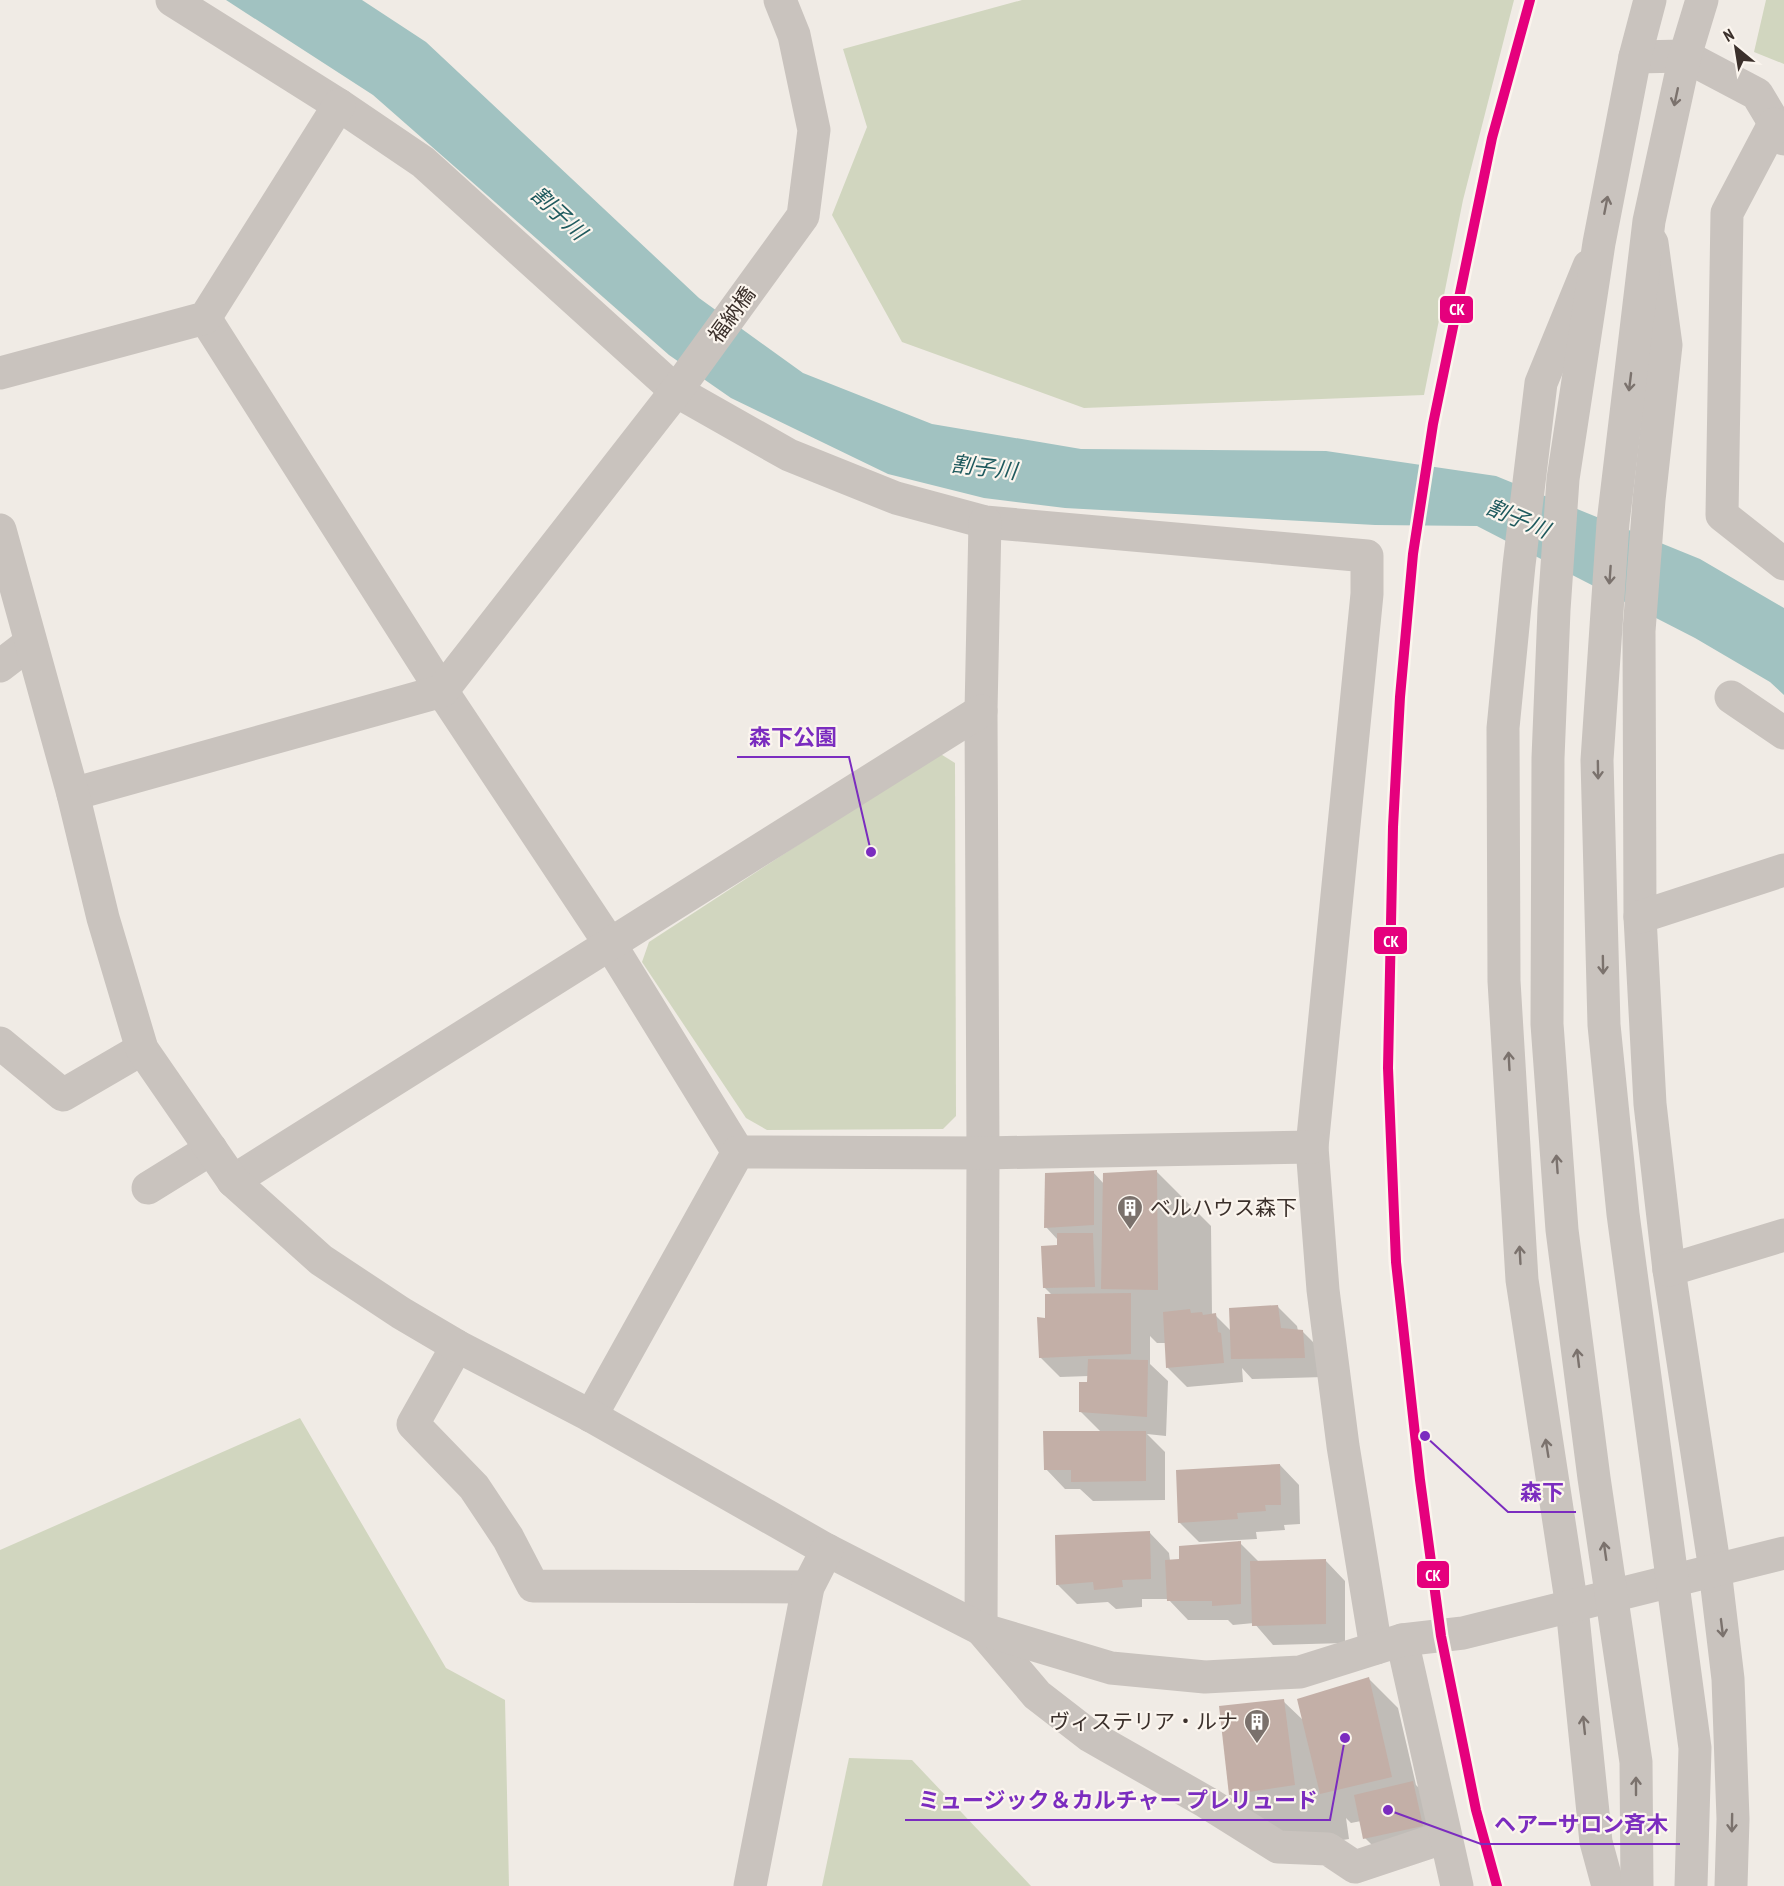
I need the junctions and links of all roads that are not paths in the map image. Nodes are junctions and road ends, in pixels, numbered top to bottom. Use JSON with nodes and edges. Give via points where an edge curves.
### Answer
{"nodes":[{"id":1,"x":172,"y":0,"type":"edge"},
{"id":2,"x":780,"y":0,"type":"edge"},
{"id":3,"x":1650,"y":0,"type":"edge"},
{"id":4,"x":1702,"y":0,"type":"edge"},
{"id":5,"x":1685,"y":56,"type":"junction"},
{"id":6,"x":1635,"y":57,"type":"junction"},
{"id":7,"x":339,"y":105,"type":"junction"},
{"id":8,"x":1779,"y":132,"type":"edge"},
{"id":9,"x":1649,"y":221,"type":"junction"},
{"id":10,"x":1599,"y":243,"type":"junction"},
{"id":11,"x":205,"y":318,"type":"junction"},
{"id":12,"x":0,"y":373,"type":"edge"},
{"id":13,"x":676,"y":391,"type":"junction"},
{"id":14,"x":985,"y":522,"type":"junction"},
{"id":15,"x":0,"y":530,"type":"edge"},
{"id":16,"x":1784,"y":564,"type":"edge"},
{"id":17,"x":30,"y":643,"type":"junction"},
{"id":18,"x":0,"y":666,"type":"edge"},
{"id":19,"x":442,"y":691,"type":"junction"},
{"id":20,"x":1731,"y":697,"type":"dead end"},
{"id":21,"x":981,"y":711,"type":"junction"},
{"id":22,"x":1784,"y":733,"type":"edge"},
{"id":23,"x":73,"y":794,"type":"junction"},
{"id":24,"x":1784,"y":870,"type":"edge"},
{"id":25,"x":1640,"y":917,"type":"junction"},
{"id":26,"x":610,"y":944,"type":"junction"},
{"id":27,"x":0,"y":1043,"type":"edge"},
{"id":28,"x":142,"y":1049,"type":"junction"},
{"id":29,"x":1312,"y":1147,"type":"junction"},
{"id":30,"x":211,"y":1149,"type":"junction"},
{"id":31,"x":738,"y":1152,"type":"junction"},
{"id":32,"x":983,"y":1153,"type":"junction"},
{"id":33,"x":233,"y":1181,"type":"junction"},
{"id":34,"x":148,"y":1188,"type":"dead end"},
{"id":35,"x":1784,"y":1235,"type":"edge"},
{"id":36,"x":1669,"y":1270,"type":"junction"},
{"id":37,"x":457,"y":1346,"type":"junction"},
{"id":38,"x":591,"y":1416,"type":"junction"},
{"id":39,"x":827,"y":1550,"type":"junction"},
{"id":40,"x":1784,"y":1553,"type":"edge"},
{"id":41,"x":1715,"y":1570,"type":"junction"},
{"id":42,"x":808,"y":1587,"type":"junction"},
{"id":43,"x":1572,"y":1607,"type":"junction"},
{"id":44,"x":981,"y":1629,"type":"junction"},
{"id":45,"x":1389,"y":1644,"type":"junction"},
{"id":46,"x":1445,"y":1837,"type":"junction"},
{"id":47,"x":750,"y":1886,"type":"edge"},
{"id":48,"x":1458,"y":1886,"type":"edge"},
{"id":49,"x":1608,"y":1886,"type":"edge"},
{"id":50,"x":1637,"y":1886,"type":"edge"},
{"id":51,"x":1691,"y":1886,"type":"edge"},
{"id":52,"x":1731,"y":1886,"type":"edge"}],
"edges":[{"from":1,"to":7,"type":"street"},
{"from":2,"to":13,"type":"street","name":"福納橋","via":[[794,35],[814,130],[803,216]]},
{"from":3,"to":6,"type":"street"},
{"from":4,"to":5,"type":"street"},
{"from":5,"to":6,"type":"street"},
{"from":5,"to":8,"type":"street","via":[[1756,94]]},
{"from":5,"to":9,"type":"street","one_way":true},
{"from":10,"to":6,"type":"street","one_way":true},
{"from":7,"to":11,"type":"street"},
{"from":7,"to":13,"type":"street","via":[[423,162]]},
{"from":8,"to":16,"type":"street","via":[[1727,213],[1722,515]]},
{"from":9,"to":25,"type":"street","via":[[1666,345],[1640,631]]},
{"from":9,"to":51,"type":"street","one_way":true,"via":[[1613,523],[1597,760],[1604,1025],[1623,1214],[1695,1748]]},
{"from":43,"to":10,"type":"street","one_way":true,"via":[[1522,1280],[1505,993],[1503,728],[1541,383]]},
{"from":50,"to":10,"type":"street","one_way":true,"via":[[1636,1762],[1562,1230],[1547,1024],[1548,758],[1554,610],[1563,479]]},
{"from":11,"to":12,"type":"street"},
{"from":11,"to":19,"type":"street"},
{"from":13,"to":14,"type":"street","via":[[789,455],[896,498]]},
{"from":13,"to":19,"type":"street","name":"福納橋"},
{"from":14,"to":21,"type":"street"},
{"from":14,"to":29,"type":"street","via":[[1367,556],[1367,594]]},
{"from":15,"to":17,"type":"street"},
{"from":17,"to":18,"type":"street"},
{"from":17,"to":23,"type":"street"},
{"from":19,"to":23,"type":"street"},
{"from":19,"to":26,"type":"street"},
{"from":20,"to":22,"type":"street"},
{"from":21,"to":26,"type":"street"},
{"from":21,"to":32,"type":"street"},
{"from":23,"to":28,"type":"street","via":[[103,918]]},
{"from":24,"to":25,"type":"street"},
{"from":25,"to":36,"type":"street","via":[[1650,1104]]},
{"from":26,"to":31,"type":"street"},
{"from":26,"to":33,"type":"street"},
{"from":27,"to":28,"type":"street","via":[[63,1095]]},
{"from":28,"to":30,"type":"street"},
{"from":29,"to":32,"type":"street"},
{"from":29,"to":45,"type":"street","via":[[1323,1290],[1343,1446]]},
{"from":30,"to":33,"type":"street"},
{"from":30,"to":34,"type":"street"},
{"from":31,"to":32,"type":"street"},
{"from":31,"to":38,"type":"street"},
{"from":32,"to":44,"type":"street"},
{"from":33,"to":37,"type":"street","via":[[321,1260]]},
{"from":35,"to":36,"type":"street"},
{"from":36,"to":41,"type":"street"},
{"from":37,"to":38,"type":"street"},
{"from":37,"to":42,"type":"street","via":[[413,1424],[474,1487],[508,1538],[533,1586]]},
{"from":38,"to":39,"type":"street"},
{"from":39,"to":42,"type":"street"},
{"from":39,"to":44,"type":"street"},
{"from":40,"to":41,"type":"street"},
{"from":41,"to":43,"type":"street"},
{"from":41,"to":52,"type":"street","one_way":true,"via":[[1728,1679]]},
{"from":42,"to":47,"type":"street"},
{"from":43,"to":45,"type":"street","via":[[1463,1633]]},
{"from":49,"to":43,"type":"street","one_way":true,"via":[[1596,1842]]},
{"from":44,"to":45,"type":"street","via":[[1112,1668],[1205,1677],[1300,1672]]},
{"from":44,"to":46,"type":"street","via":[[1037,1695],[1090,1736],[1278,1846],[1328,1848],[1355,1867]]},
{"from":45,"to":46,"type":"street"},
{"from":46,"to":48,"type":"street"}]}
